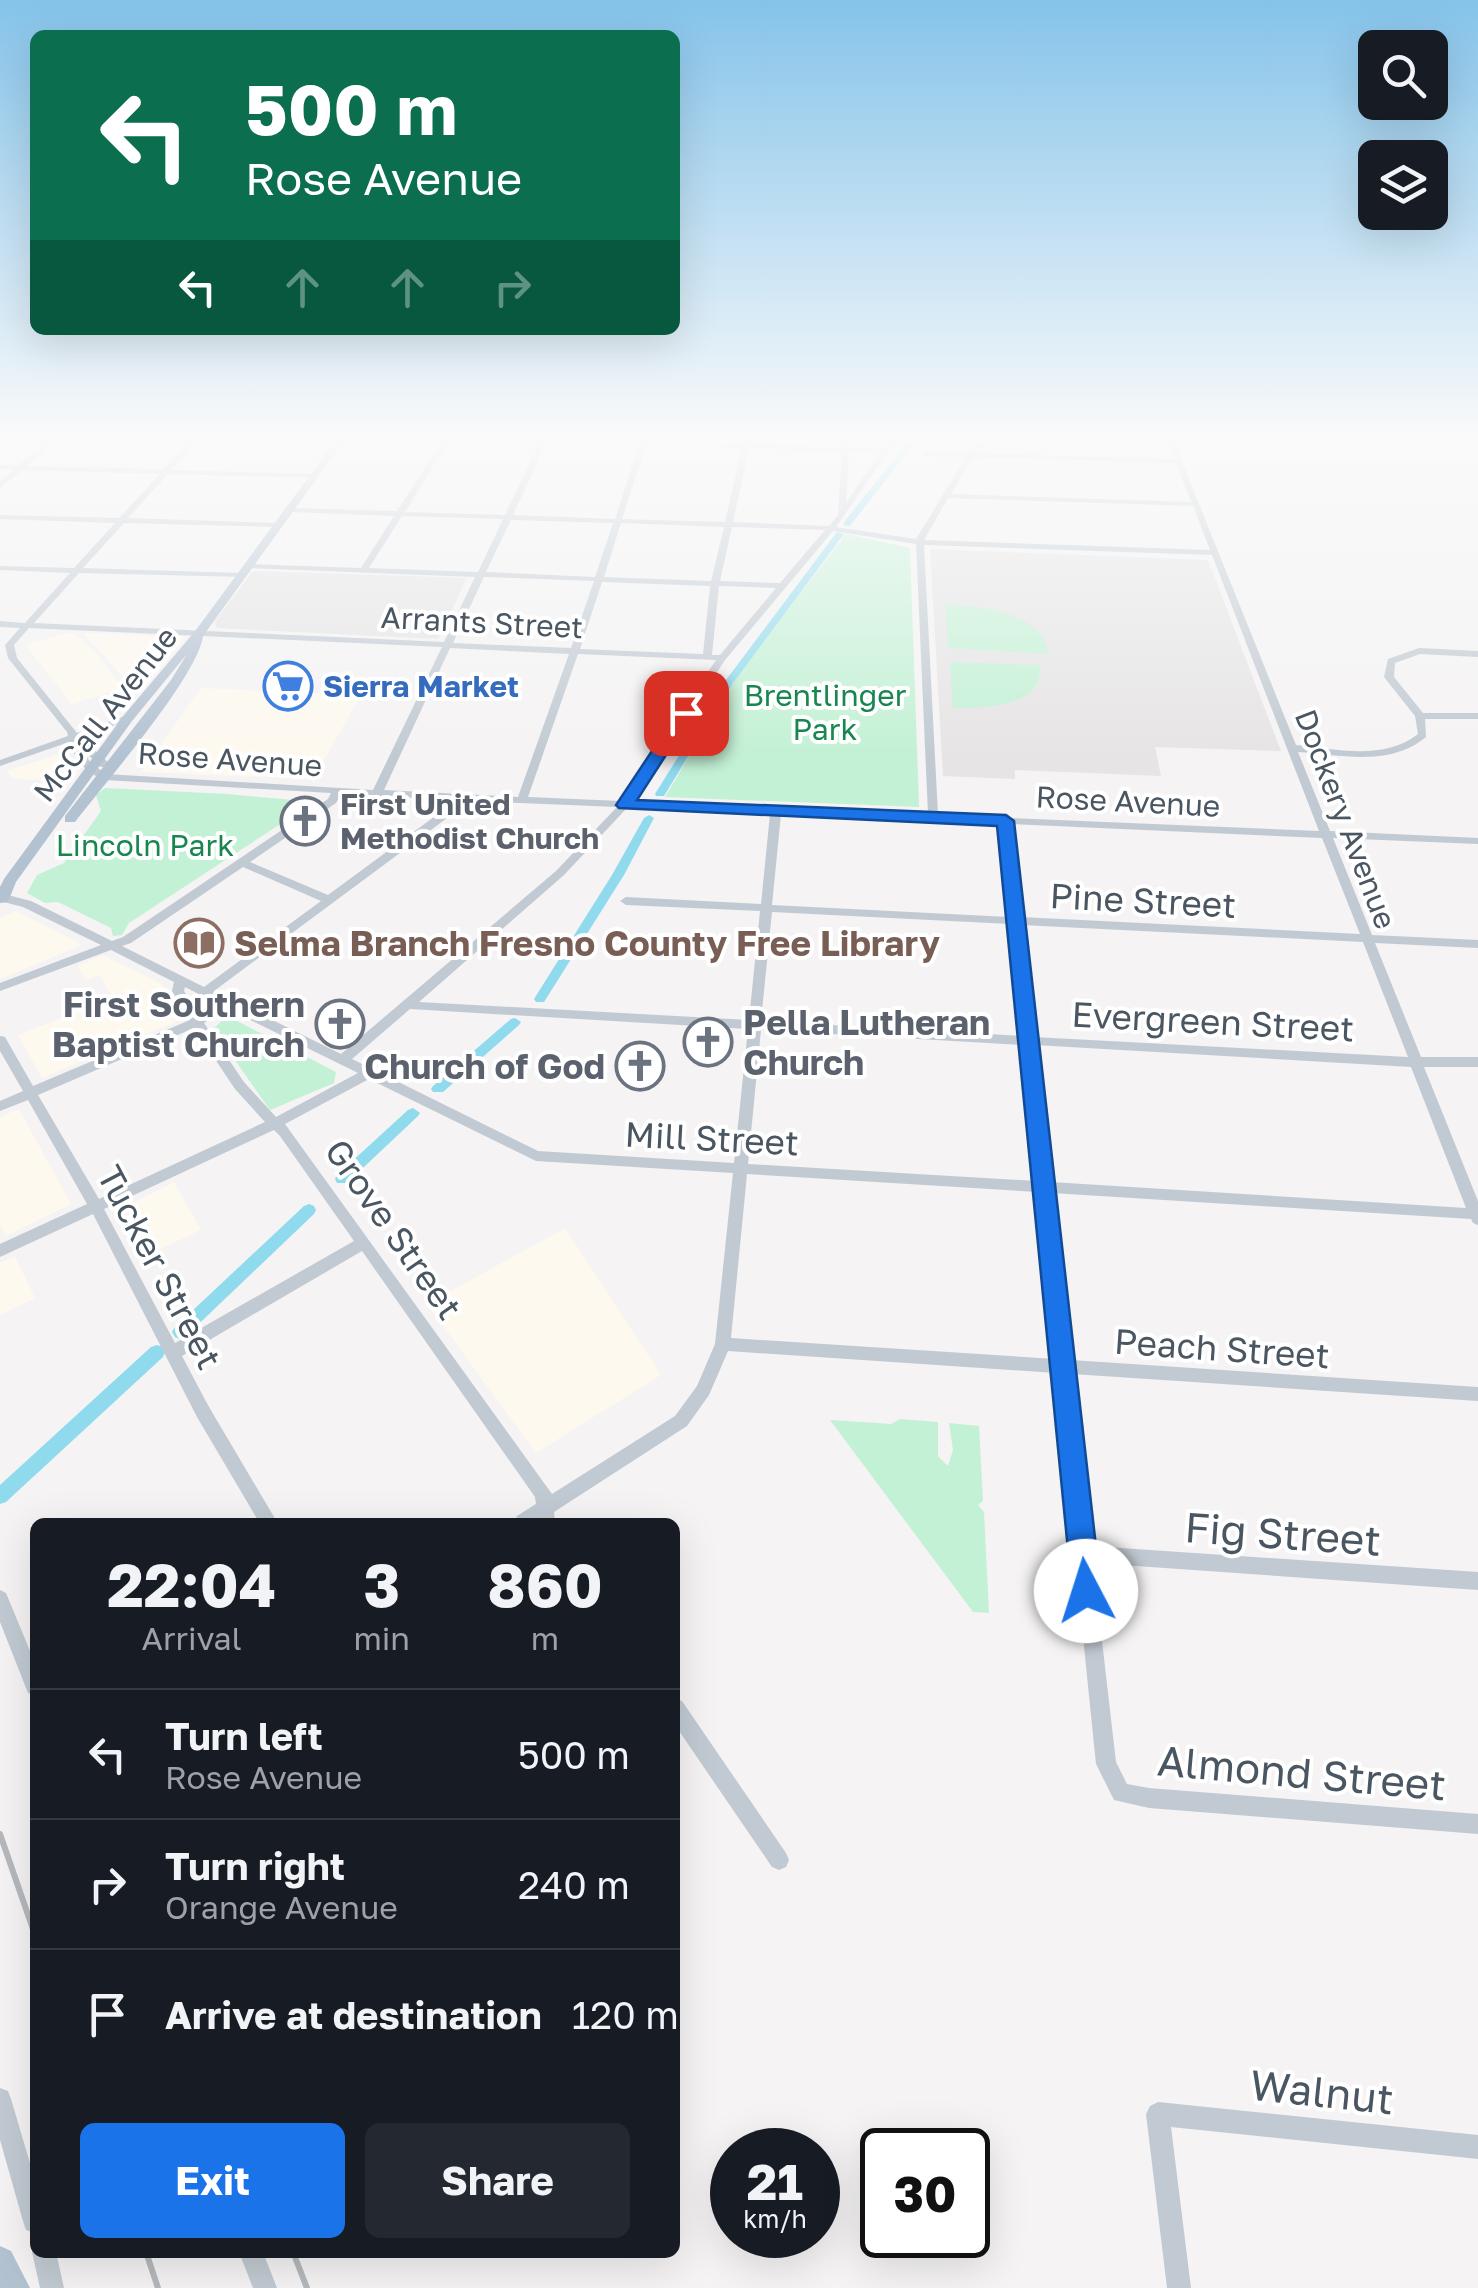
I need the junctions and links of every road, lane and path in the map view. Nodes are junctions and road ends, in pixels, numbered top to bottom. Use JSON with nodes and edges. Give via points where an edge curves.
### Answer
{"nodes":[{"id":1,"x":97,"y":544,"type":"edge"},
{"id":2,"x":264,"y":544,"type":"edge"},
{"id":3,"x":380,"y":544,"type":"edge"},
{"id":4,"x":495,"y":544,"type":"edge"},
{"id":5,"x":609,"y":544,"type":"edge"},
{"id":6,"x":722,"y":544,"type":"edge"},
{"id":7,"x":815,"y":544,"type":"edge"},
{"id":8,"x":920,"y":544,"type":"edge"},
{"id":9,"x":967,"y":544,"type":"edge"},
{"id":10,"x":1210,"y":544,"type":"edge"},
{"id":11,"x":1214,"y":553,"type":"junction"},
{"id":12,"x":0,"y":568,"type":"edge"},
{"id":13,"x":74,"y":570,"type":"junction"},
{"id":14,"x":244,"y":570,"type":"junction"},
{"id":15,"x":364,"y":570,"type":"junction"},
{"id":16,"x":480,"y":575,"type":"junction"},
{"id":17,"x":597,"y":580,"type":"junction"},
{"id":18,"x":715,"y":583,"type":"junction"},
{"id":19,"x":782,"y":586,"type":"junction"},
{"id":20,"x":0,"y":624,"type":"edge"},
{"id":21,"x":23,"y":625,"type":"junction"},
{"id":22,"x":200,"y":632,"type":"junction"},
{"id":23,"x":447,"y":645,"type":"junction"},
{"id":24,"x":4,"y":646,"type":"edge"},
{"id":25,"x":578,"y":652,"type":"junction"},
{"id":26,"x":1478,"y":654,"type":"edge"},
{"id":27,"x":707,"y":657,"type":"junction"},
{"id":28,"x":722,"y":658,"type":"junction"},
{"id":29,"x":1420,"y":716,"type":"junction"},
{"id":30,"x":1478,"y":716,"type":"edge"},
{"id":31,"x":128,"y":718,"type":"junction"},
{"id":32,"x":72,"y":736,"type":"junction"},
{"id":33,"x":1291,"y":748,"type":"junction"},
{"id":34,"x":0,"y":763,"type":"edge"},
{"id":35,"x":105,"y":771,"type":"junction"},
{"id":36,"x":338,"y":792,"type":"junction"},
{"id":37,"x":377,"y":794,"type":"junction"},
{"id":38,"x":467,"y":798,"type":"junction"},
{"id":39,"x":522,"y":800,"type":"junction"},
{"id":40,"x":625,"y":805,"type":"junction"},
{"id":41,"x":776,"y":810,"type":"junction"},
{"id":42,"x":934,"y":817,"type":"junction"},
{"id":43,"x":1006,"y":821,"type":"junction"},
{"id":44,"x":1325,"y":835,"type":"junction"},
{"id":45,"x":1478,"y":841,"type":"edge"},
{"id":46,"x":241,"y":862,"type":"junction"},
{"id":47,"x":1,"y":899,"type":"edge"},
{"id":48,"x":330,"y":900,"type":"junction"},
{"id":49,"x":626,"y":901,"type":"dead end"},
{"id":50,"x":767,"y":908,"type":"junction"},
{"id":51,"x":1017,"y":921,"type":"junction"},
{"id":52,"x":1366,"y":939,"type":"junction"},
{"id":53,"x":1478,"y":944,"type":"edge"},
{"id":54,"x":112,"y":945,"type":"junction"},
{"id":55,"x":182,"y":980,"type":"junction"},
{"id":56,"x":0,"y":987,"type":"edge"},
{"id":57,"x":205,"y":992,"type":"junction"},
{"id":58,"x":225,"y":1002,"type":"junction"},
{"id":59,"x":405,"y":1005,"type":"junction"},
{"id":60,"x":197,"y":1022,"type":"junction"},
{"id":61,"x":755,"y":1026,"type":"junction"},
{"id":62,"x":0,"y":1040,"type":"edge"},
{"id":63,"x":1030,"y":1041,"type":"junction"},
{"id":64,"x":343,"y":1060,"type":"junction"},
{"id":65,"x":1415,"y":1061,"type":"junction"},
{"id":66,"x":1478,"y":1062,"type":"edge"},
{"id":67,"x":368,"y":1073,"type":"junction"},
{"id":68,"x":30,"y":1094,"type":"junction"},
{"id":69,"x":0,"y":1106,"type":"edge"},
{"id":70,"x":274,"y":1124,"type":"junction"},
{"id":71,"x":741,"y":1170,"type":"junction"},
{"id":72,"x":1045,"y":1188,"type":"junction"},
{"id":73,"x":96,"y":1207,"type":"junction"},
{"id":74,"x":1477,"y":1217,"type":"edge"},
{"id":75,"x":363,"y":1243,"type":"junction"},
{"id":76,"x":0,"y":1251,"type":"edge"},
{"id":77,"x":724,"y":1344,"type":"junction"},
{"id":78,"x":174,"y":1352,"type":"junction"},
{"id":79,"x":1064,"y":1368,"type":"junction"},
{"id":80,"x":1478,"y":1394,"type":"edge"},
{"id":81,"x":546,"y":1515,"type":"edge"},
{"id":82,"x":266,"y":1518,"type":"edge"},
{"id":83,"x":1083,"y":1554,"type":"junction"},
{"id":84,"x":1478,"y":1582,"type":"edge"},
{"id":85,"x":0,"y":1598,"type":"edge"},
{"id":86,"x":30,"y":1673,"type":"edge"},
{"id":87,"x":680,"y":1715,"type":"edge"},
{"id":88,"x":1478,"y":1824,"type":"edge"},
{"id":89,"x":780,"y":1860,"type":"dead end"},
{"id":90,"x":0,"y":2099,"type":"edge"},
{"id":91,"x":1158,"y":2114,"type":"joint"},
{"id":92,"x":1478,"y":2147,"type":"edge"},
{"id":93,"x":30,"y":2204,"type":"edge"},
{"id":94,"x":45,"y":2258,"type":"edge"},
{"id":95,"x":254,"y":2258,"type":"edge"},
{"id":96,"x":0,"y":2262,"type":"edge"},
{"id":97,"x":14,"y":2288,"type":"edge"},
{"id":98,"x":52,"y":2288,"type":"edge"},
{"id":99,"x":265,"y":2288,"type":"edge"},
{"id":100,"x":1179,"y":2288,"type":"edge"}],
"edges":[{"from":1,"to":13,"type":"street"},
{"from":2,"to":14,"type":"main road","name":"McCall Avenue"},
{"from":3,"to":15,"type":"street"},
{"from":4,"to":16,"type":"street"},
{"from":5,"to":17,"type":"street"},
{"from":6,"to":18,"type":"street"},
{"from":7,"to":19,"type":"street"},
{"from":8,"to":42,"type":"street"},
{"from":9,"to":11,"type":"street"},
{"from":10,"to":11,"type":"street","name":"Dockery Avenue"},
{"from":11,"to":33,"type":"street","name":"Dockery Avenue"},
{"from":12,"to":13,"type":"street"},
{"from":13,"to":14,"type":"street"},
{"from":13,"to":21,"type":"street"},
{"from":14,"to":15,"type":"street"},
{"from":14,"to":22,"type":"main road","name":"McCall Avenue"},
{"from":15,"to":16,"type":"street"},
{"from":16,"to":17,"type":"street"},
{"from":16,"to":23,"type":"street"},
{"from":17,"to":18,"type":"street"},
{"from":17,"to":25,"type":"street"},
{"from":18,"to":19,"type":"street"},
{"from":18,"to":27,"type":"street"},
{"from":19,"to":28,"type":"street"},
{"from":20,"to":21,"type":"street","name":"Arrants Street"},
{"from":21,"to":22,"type":"street","name":"Arrants Street"},
{"from":21,"to":24,"type":"street"},
{"from":22,"to":23,"type":"street","name":"Arrants Street"},
{"from":22,"to":31,"type":"main road","name":"McCall Avenue"},
{"from":22,"to":35,"type":"main road","name":"McCall Avenue","via":[[185,669]]},
{"from":23,"to":25,"type":"street","name":"Arrants Street"},
{"from":23,"to":37,"type":"street"},
{"from":24,"to":32,"type":"street"},
{"from":25,"to":27,"type":"street","name":"Arrants Street"},
{"from":25,"to":39,"type":"street"},
{"from":26,"to":29,"type":"street","via":[[1419,652],[1392,661],[1389,677]]},
{"from":27,"to":28,"type":"street","name":"Arrants Street"},
{"from":28,"to":40,"type":"street"},
{"from":29,"to":30,"type":"street"},
{"from":29,"to":33,"type":"street","via":[[1423,735],[1404,748]]},
{"from":31,"to":32,"type":"street"},
{"from":31,"to":35,"type":"main road","name":"McCall Avenue"},
{"from":32,"to":34,"type":"street"},
{"from":32,"to":35,"type":"street","via":[[72,746]]},
{"from":33,"to":44,"type":"street","name":"Dockery Avenue"},
{"from":35,"to":36,"type":"street","name":"Rose Avenue"},
{"from":35,"to":47,"type":"main road","name":"McCall Avenue","via":[[22,883]]},
{"from":36,"to":37,"type":"street","name":"Rose Avenue"},
{"from":36,"to":46,"type":"street"},
{"from":37,"to":38,"type":"street","name":"Rose Avenue"},
{"from":38,"to":39,"type":"street","name":"Rose Avenue"},
{"from":38,"to":48,"type":"street"},
{"from":39,"to":40,"type":"street","name":"Rose Avenue"},
{"from":40,"to":41,"type":"street","name":"Rose Avenue"},
{"from":40,"to":59,"type":"street","via":[[574,860]]},
{"from":41,"to":42,"type":"street","name":"Rose Avenue"},
{"from":41,"to":50,"type":"street"},
{"from":42,"to":43,"type":"street","name":"Rose Avenue"},
{"from":43,"to":44,"type":"street","name":"Rose Avenue"},
{"from":43,"to":51,"type":"street"},
{"from":44,"to":45,"type":"street","name":"Rose Avenue"},
{"from":44,"to":52,"type":"street","name":"Dockery Avenue"},
{"from":46,"to":48,"type":"street"},
{"from":46,"to":54,"type":"street"},
{"from":47,"to":54,"type":"street","name":"Mill Street","via":[[27,904]]},
{"from":48,"to":57,"type":"street"},
{"from":49,"to":50,"type":"street","name":"Pine Street"},
{"from":50,"to":51,"type":"street","name":"Pine Street"},
{"from":50,"to":61,"type":"street"},
{"from":51,"to":52,"type":"street","name":"Pine Street"},
{"from":51,"to":63,"type":"street"},
{"from":52,"to":53,"type":"street","name":"Pine Street"},
{"from":52,"to":65,"type":"street","name":"Dockery Avenue"},
{"from":54,"to":55,"type":"street","name":"Mill Street"},
{"from":54,"to":56,"type":"street"},
{"from":55,"to":57,"type":"street","name":"Mill Street"},
{"from":55,"to":60,"type":"street","name":"Grove Street","via":[[178,991]]},
{"from":57,"to":58,"type":"street","name":"Mill Street"},
{"from":58,"to":60,"type":"street"},
{"from":58,"to":64,"type":"street","name":"Mill Street"},
{"from":59,"to":61,"type":"street","name":"Evergreen Street"},
{"from":59,"to":64,"type":"street"},
{"from":60,"to":68,"type":"street"},
{"from":60,"to":70,"type":"street","name":"Grove Street"},
{"from":61,"to":63,"type":"street","name":"Evergreen Street"},
{"from":61,"to":71,"type":"street"},
{"from":62,"to":68,"type":"street","name":"Tucker Street"},
{"from":63,"to":65,"type":"street","name":"Evergreen Street"},
{"from":63,"to":72,"type":"street"},
{"from":64,"to":67,"type":"street","name":"Mill Street"},
{"from":65,"to":66,"type":"street","name":"Evergreen Street"},
{"from":65,"to":74,"type":"street","name":"Dockery Avenue"},
{"from":67,"to":70,"type":"street"},
{"from":67,"to":71,"type":"street","name":"Mill Street","via":[[536,1156]]},
{"from":68,"to":69,"type":"street"},
{"from":68,"to":73,"type":"street","name":"Tucker Street"},
{"from":70,"to":73,"type":"street"},
{"from":70,"to":75,"type":"street","name":"Grove Street"},
{"from":71,"to":72,"type":"street","name":"Mill Street"},
{"from":71,"to":77,"type":"street"},
{"from":72,"to":74,"type":"street","name":"Mill Street"},
{"from":72,"to":79,"type":"street"},
{"from":73,"to":76,"type":"street"},
{"from":73,"to":78,"type":"street","name":"Tucker Street"},
{"from":75,"to":78,"type":"street"},
{"from":75,"to":81,"type":"street","name":"Grove Street","via":[[543,1494]]},
{"from":77,"to":79,"type":"street","name":"Peach Street"},
{"from":77,"to":81,"type":"street","via":[[680,1421]]},
{"from":78,"to":82,"type":"street","name":"Tucker Street"},
{"from":79,"to":80,"type":"street","name":"Peach Street"},
{"from":79,"to":83,"type":"street"},
{"from":83,"to":84,"type":"street","name":"Fig Street"},
{"from":83,"to":88,"type":"street","name":"Almond Street","via":[[1106,1764],[1121,1792]]},
{"from":85,"to":86,"type":"street"},
{"from":87,"to":89,"type":"street"},
{"from":90,"to":93,"type":"street"},
{"from":91,"to":92,"type":"street","name":"Walnut"},
{"from":91,"to":100,"type":"street"},
{"from":94,"to":98,"type":"street"},
{"from":95,"to":99,"type":"street"},
{"from":96,"to":97,"type":"main road"}]}
